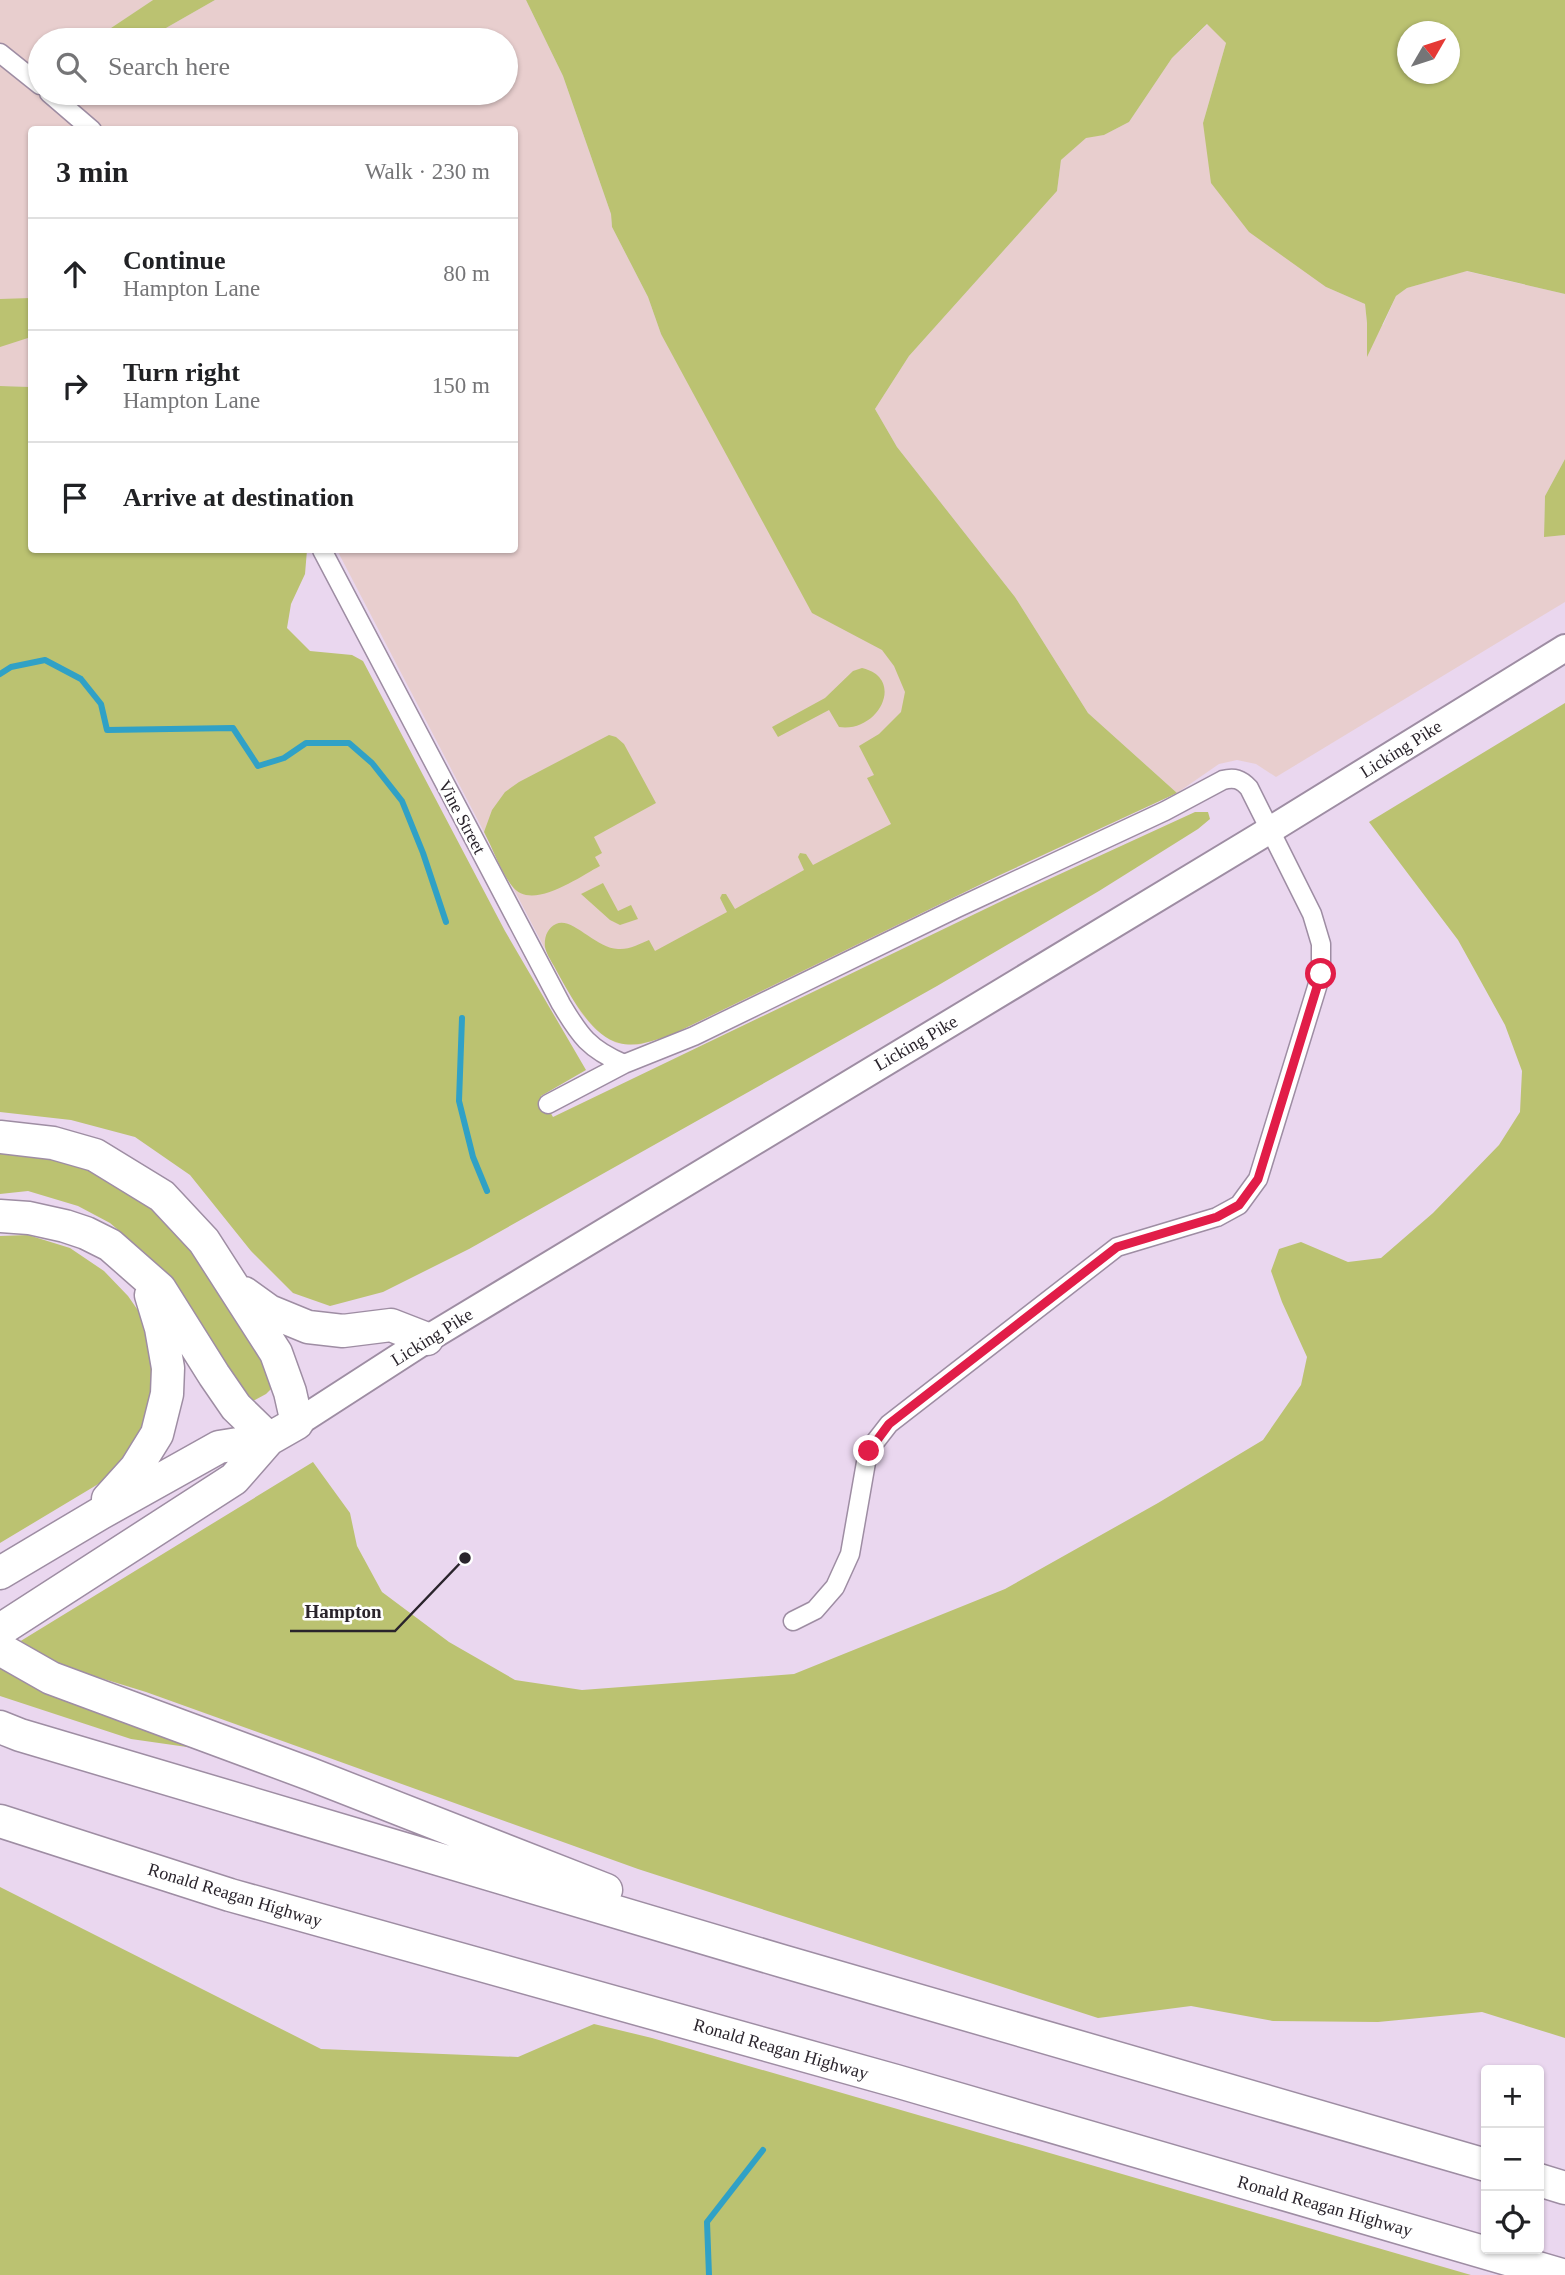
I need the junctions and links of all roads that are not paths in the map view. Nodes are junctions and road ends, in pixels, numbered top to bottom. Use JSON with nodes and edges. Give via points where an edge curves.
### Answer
{"nodes":[{"id":1,"x":0,"y":53,"type":"edge"},
{"id":2,"x":28,"y":75,"type":"edge"},
{"id":3,"x":63,"y":105,"type":"edge"},
{"id":4,"x":87,"y":126,"type":"edge"},
{"id":5,"x":324,"y":553,"type":"edge"},
{"id":6,"x":1565,"y":648,"type":"edge"},
{"id":7,"x":1270,"y":830,"type":"junction"},
{"id":8,"x":624,"y":1065,"type":"junction"},
{"id":9,"x":548,"y":1104,"type":"dead end"},
{"id":10,"x":0,"y":1138,"type":"edge"},
{"id":11,"x":0,"y":1216,"type":"edge"},
{"id":12,"x":149,"y":1280,"type":"junction"},
{"id":13,"x":231,"y":1282,"type":"junction"},
{"id":14,"x":427,"y":1339,"type":"junction"},
{"id":15,"x":297,"y":1423,"type":"junction"},
{"id":16,"x":269,"y":1439,"type":"junction"},
{"id":17,"x":101,"y":1513,"type":"junction"},
{"id":18,"x":0,"y":1573,"type":"edge"},
{"id":19,"x":793,"y":1621,"type":"dead end"},
{"id":20,"x":0,"y":1630,"type":"edge"},
{"id":21,"x":0,"y":1648,"type":"edge"},
{"id":22,"x":10,"y":1731,"type":"edge"},
{"id":23,"x":0,"y":1821,"type":"edge"},
{"id":24,"x":782,"y":1961,"type":"junction"},
{"id":25,"x":1481,"y":2164,"type":"edge"},
{"id":26,"x":1544,"y":2182,"type":"edge"},
{"id":27,"x":1565,"y":2188,"type":"edge"},
{"id":28,"x":1562,"y":2275,"type":"edge"}],
"edges":[{"from":1,"to":2,"type":"street"},
{"from":3,"to":4,"type":"street"},
{"from":5,"to":8,"type":"street","name":"Vine Street","via":[[568,1015],[588,1044]]},
{"from":6,"to":7,"type":"main road","name":"Licking Pike"},
{"from":7,"to":8,"type":"street","via":[[1244,782],[1233,777],[1223,780],[694,1036]]},
{"from":7,"to":14,"type":"main road","name":"Licking Pike"},
{"from":7,"to":19,"type":"street","via":[[1312,914],[1321,944],[1321,974],[1258,1179],[1239,1205],[1217,1217],[1117,1247],[889,1424],[869,1451],[850,1553],[835,1587],[815,1610]]},
{"from":8,"to":9,"type":"street"},
{"from":10,"to":13,"type":"highway","via":[[53,1143],[95,1154],[136,1179],[187,1221]]},
{"from":11,"to":12,"type":"highway","via":[[29,1218],[86,1233],[110,1245]]},
{"from":12,"to":16,"type":"highway","via":[[160,1289],[236,1407]]},
{"from":12,"to":17,"type":"highway","via":[[168,1368],[167,1394],[157,1434]]},
{"from":13,"to":14,"type":"highway","via":[[269,1311],[309,1327],[343,1331],[391,1325]]},
{"from":13,"to":15,"type":"highway","via":[[276,1353]]},
{"from":14,"to":15,"type":"main road","name":"Licking Pike"},
{"from":15,"to":16,"type":"highway","name":"Licking Pike"},
{"from":16,"to":17,"type":"highway","name":"Licking Pike","via":[[219,1447]]},
{"from":16,"to":20,"type":"highway","name":"Licking Pike","via":[[234,1479]]},
{"from":17,"to":18,"type":"highway","name":"Licking Pike"},
{"from":21,"to":24,"type":"highway","via":[[51,1678],[310,1774]]},
{"from":22,"to":24,"type":"highway"},
{"from":23,"to":28,"type":"highway","name":"Ronald Reagan Highway","via":[[230,1895],[882,2077]]},
{"from":24,"to":25,"type":"highway"},
{"from":26,"to":27,"type":"highway"}]}
